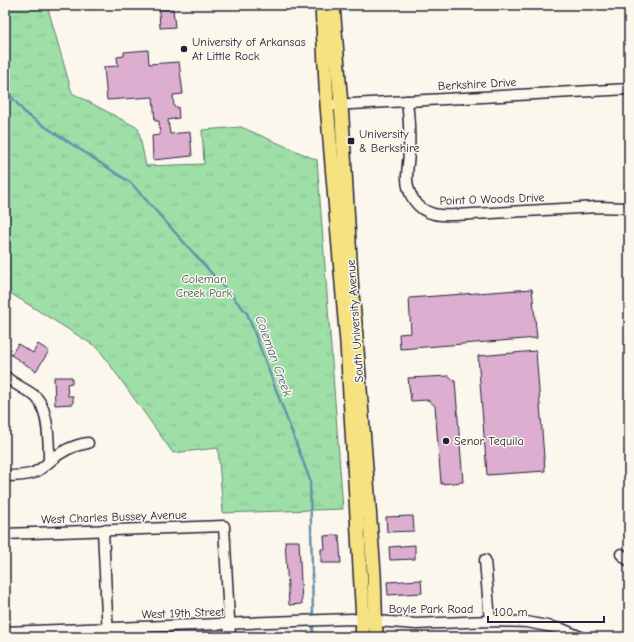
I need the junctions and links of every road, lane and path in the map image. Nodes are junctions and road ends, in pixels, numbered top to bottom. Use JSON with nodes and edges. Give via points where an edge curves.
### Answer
{"nodes":[{"id":1,"x":322,"y":5,"type":"edge"},
{"id":2,"x":333,"y":5,"type":"edge"},
{"id":3,"x":629,"y":89,"type":"edge"},
{"id":4,"x":407,"y":101,"type":"junction"},
{"id":5,"x":334,"y":105,"type":"junction"},
{"id":6,"x":629,"y":208,"type":"edge"},
{"id":7,"x":5,"y":376,"type":"edge"},
{"id":8,"x":88,"y":442,"type":"dead end"},
{"id":9,"x":49,"y":462,"type":"junction"},
{"id":10,"x":5,"y":476,"type":"edge"},
{"id":11,"x":103,"y":530,"type":"junction"},
{"id":12,"x":5,"y":534,"type":"edge"},
{"id":13,"x":621,"y":554,"type":"dead end"},
{"id":14,"x":485,"y":560,"type":"dead end"},
{"id":15,"x":629,"y":561,"type":"edge"},
{"id":16,"x":369,"y":620,"type":"junction"},
{"id":17,"x":490,"y":621,"type":"junction"},
{"id":18,"x":229,"y":624,"type":"junction"},
{"id":19,"x":5,"y":632,"type":"edge"},
{"id":20,"x":107,"y":633,"type":"edge"},
{"id":21,"x":230,"y":637,"type":"edge"},
{"id":22,"x":362,"y":637,"type":"edge"},
{"id":23,"x":376,"y":637,"type":"edge"},
{"id":24,"x":581,"y":637,"type":"edge"}],
"edges":[{"from":1,"to":5,"type":"main road","name":"South University Avenue"},
{"from":2,"to":5,"type":"main road","name":"South University Avenue"},
{"from":3,"to":4,"type":"street","name":"Berkshire Drive"},
{"from":4,"to":5,"type":"street","name":"Berkshire Drive"},
{"from":4,"to":6,"type":"street","name":"Point O Woods Drive","via":[[408,189],[416,204],[432,214]]},
{"from":5,"to":16,"type":"main road","name":"South University Avenue","via":[[347,343]]},
{"from":7,"to":9,"type":"street","via":[[39,401],[48,431]]},
{"from":8,"to":9,"type":"street","via":[[68,449]]},
{"from":9,"to":10,"type":"street","via":[[33,473]]},
{"from":11,"to":12,"type":"street","name":"West Charles Bussey Avenue"},
{"from":11,"to":18,"type":"street","name":"West Charles Bussey Avenue","via":[[224,526]]},
{"from":11,"to":20,"type":"street"},
{"from":13,"to":15,"type":"street"},
{"from":14,"to":17,"type":"street"},
{"from":16,"to":17,"type":"street","name":"Boyle Park Road","via":[[416,624]]},
{"from":16,"to":18,"type":"street","name":"West 19th Street"},
{"from":16,"to":22,"type":"main road","name":"South University Avenue"},
{"from":16,"to":23,"type":"main road","name":"South University Avenue"},
{"from":17,"to":24,"type":"street","name":"Boyle Park Road","via":[[541,624]]},
{"from":18,"to":20,"type":"street","name":"West 19th Street"},
{"from":18,"to":21,"type":"street"},
{"from":19,"to":20,"type":"street","name":"West 19th Street"}]}
